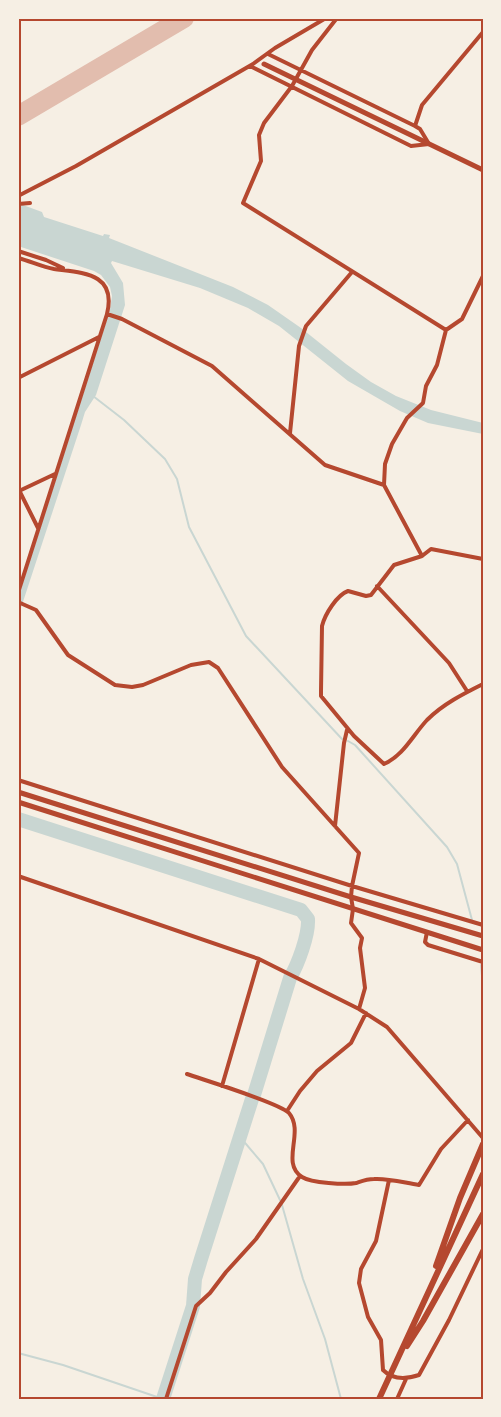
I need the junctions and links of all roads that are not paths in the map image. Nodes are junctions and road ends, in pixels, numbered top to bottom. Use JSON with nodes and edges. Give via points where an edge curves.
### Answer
{"nodes":[{"id":1,"x":326,"y":18,"type":"edge"},
{"id":2,"x":337,"y":18,"type":"edge"},
{"id":3,"x":483,"y":32,"type":"edge"},
{"id":4,"x":267,"y":55,"type":"junction"},
{"id":5,"x":264,"y":64,"type":"dead end"},
{"id":6,"x":251,"y":65,"type":"junction"},
{"id":7,"x":300,"y":70,"type":"junction"},
{"id":8,"x":292,"y":85,"type":"junction"},
{"id":9,"x":415,"y":126,"type":"junction"},
{"id":10,"x":429,"y":144,"type":"junction"},
{"id":11,"x":483,"y":170,"type":"edge"},
{"id":12,"x":18,"y":196,"type":"edge"},
{"id":13,"x":30,"y":203,"type":"dead end"},
{"id":14,"x":18,"y":204,"type":"edge"},
{"id":15,"x":18,"y":251,"type":"edge"},
{"id":16,"x":18,"y":258,"type":"edge"},
{"id":17,"x":66,"y":270,"type":"junction"},
{"id":18,"x":352,"y":272,"type":"junction"},
{"id":19,"x":483,"y":276,"type":"edge"},
{"id":20,"x":107,"y":314,"type":"junction"},
{"id":21,"x":446,"y":330,"type":"junction"},
{"id":22,"x":99,"y":336,"type":"junction"},
{"id":23,"x":18,"y":378,"type":"edge"},
{"id":24,"x":290,"y":434,"type":"junction"},
{"id":25,"x":56,"y":473,"type":"junction"},
{"id":26,"x":384,"y":485,"type":"junction"},
{"id":27,"x":18,"y":490,"type":"edge"},
{"id":28,"x":39,"y":529,"type":"junction"},
{"id":29,"x":422,"y":556,"type":"junction"},
{"id":30,"x":483,"y":559,"type":"edge"},
{"id":31,"x":378,"y":586,"type":"junction"},
{"id":32,"x":18,"y":593,"type":"edge"},
{"id":33,"x":18,"y":602,"type":"edge"},
{"id":34,"x":483,"y":684,"type":"edge"},
{"id":35,"x":467,"y":691,"type":"junction"},
{"id":36,"x":348,"y":729,"type":"junction"},
{"id":37,"x":18,"y":780,"type":"edge"},
{"id":38,"x":18,"y":792,"type":"edge"},
{"id":39,"x":18,"y":802,"type":"edge"},
{"id":40,"x":335,"y":826,"type":"junction"},
{"id":41,"x":18,"y":876,"type":"edge"},
{"id":42,"x":352,"y":886,"type":"junction"},
{"id":43,"x":351,"y":897,"type":"junction"},
{"id":44,"x":353,"y":909,"type":"junction"},
{"id":45,"x":483,"y":925,"type":"edge"},
{"id":46,"x":427,"y":932,"type":"junction"},
{"id":47,"x":483,"y":936,"type":"edge"},
{"id":48,"x":483,"y":950,"type":"edge"},
{"id":49,"x":259,"y":959,"type":"junction"},
{"id":50,"x":483,"y":962,"type":"edge"},
{"id":51,"x":359,"y":1009,"type":"junction"},
{"id":52,"x":366,"y":1013,"type":"junction"},
{"id":53,"x":187,"y":1074,"type":"dead end"},
{"id":54,"x":222,"y":1086,"type":"junction"},
{"id":55,"x":287,"y":1111,"type":"junction"},
{"id":56,"x":468,"y":1120,"type":"junction"},
{"id":57,"x":483,"y":1130,"type":"edge"},
{"id":58,"x":482,"y":1137,"type":"edge"},
{"id":59,"x":483,"y":1144,"type":"edge"},
{"id":60,"x":483,"y":1174,"type":"edge"},
{"id":61,"x":300,"y":1176,"type":"junction"},
{"id":62,"x":389,"y":1180,"type":"junction"},
{"id":63,"x":483,"y":1214,"type":"edge"},
{"id":64,"x":483,"y":1248,"type":"edge"},
{"id":65,"x":426,"y":1297,"type":"junction"},
{"id":66,"x":398,"y":1359,"type":"junction"},
{"id":67,"x":406,"y":1379,"type":"junction"},
{"id":68,"x":166,"y":1399,"type":"edge"},
{"id":69,"x":379,"y":1399,"type":"edge"},
{"id":70,"x":396,"y":1399,"type":"edge"}],
"edges":[{"from":1,"to":4,"type":"street"},
{"from":2,"to":7,"type":"street"},
{"from":3,"to":9,"type":"street","via":[[422,105]]},
{"from":4,"to":6,"type":"street"},
{"from":4,"to":7,"type":"street"},
{"from":5,"to":10,"type":"main road"},
{"from":6,"to":8,"type":"street"},
{"from":6,"to":12,"type":"street"},
{"from":7,"to":8,"type":"street"},
{"from":7,"to":9,"type":"street"},
{"from":8,"to":10,"type":"street","via":[[411,146]]},
{"from":8,"to":18,"type":"street","via":[[259,135],[261,161],[243,203]]},
{"from":9,"to":10,"type":"street"},
{"from":10,"to":11,"type":"main road"},
{"from":13,"to":14,"type":"street"},
{"from":15,"to":17,"type":"street"},
{"from":16,"to":17,"type":"street"},
{"from":17,"to":20,"type":"street","via":[[103,282],[108,294]]},
{"from":18,"to":21,"type":"street"},
{"from":18,"to":24,"type":"street","via":[[306,326],[299,346]]},
{"from":19,"to":21,"type":"street","via":[[462,319]]},
{"from":20,"to":22,"type":"street"},
{"from":20,"to":24,"type":"street","via":[[212,366]]},
{"from":21,"to":26,"type":"street","via":[[423,403],[407,418],[389,454]]},
{"from":22,"to":23,"type":"street"},
{"from":22,"to":25,"type":"street"},
{"from":24,"to":26,"type":"street","via":[[331,468]]},
{"from":25,"to":27,"type":"street"},
{"from":25,"to":28,"type":"street"},
{"from":26,"to":29,"type":"street"},
{"from":27,"to":28,"type":"street"},
{"from":28,"to":32,"type":"street"},
{"from":29,"to":30,"type":"street","via":[[431,549]]},
{"from":29,"to":31,"type":"street","via":[[394,566]]},
{"from":31,"to":35,"type":"street","via":[[449,663]]},
{"from":31,"to":36,"type":"street","via":[[369,596],[345,591],[322,626],[321,696]]},
{"from":33,"to":40,"type":"street","via":[[36,610],[68,655],[115,685],[132,687],[191,665],[214,663],[282,767]]},
{"from":34,"to":35,"type":"street"},
{"from":35,"to":36,"type":"street","via":[[433,714],[403,751],[387,763],[382,763]]},
{"from":36,"to":40,"type":"street"},
{"from":37,"to":42,"type":"street"},
{"from":38,"to":43,"type":"main road"},
{"from":39,"to":44,"type":"main road"},
{"from":40,"to":42,"type":"street","via":[[359,853]]},
{"from":41,"to":49,"type":"street"},
{"from":42,"to":43,"type":"street"},
{"from":42,"to":45,"type":"street"},
{"from":43,"to":44,"type":"street"},
{"from":43,"to":47,"type":"main road"},
{"from":44,"to":46,"type":"main road"},
{"from":44,"to":51,"type":"street","via":[[351,923],[362,938],[365,988]]},
{"from":46,"to":48,"type":"main road"},
{"from":46,"to":50,"type":"street","via":[[428,945]]},
{"from":49,"to":51,"type":"street"},
{"from":49,"to":54,"type":"street"},
{"from":51,"to":52,"type":"street"},
{"from":52,"to":55,"type":"street","via":[[351,1043],[317,1071]]},
{"from":52,"to":56,"type":"street","via":[[387,1028]]},
{"from":53,"to":54,"type":"street"},
{"from":54,"to":55,"type":"street"},
{"from":55,"to":61,"type":"street","via":[[295,1131],[292,1161]]},
{"from":56,"to":58,"type":"street"},
{"from":56,"to":62,"type":"street","via":[[441,1149],[419,1185]]},
{"from":57,"to":58,"type":"street"},
{"from":59,"to":65,"type":"highway"},
{"from":60,"to":65,"type":"highway"},
{"from":61,"to":62,"type":"street","via":[[314,1181],[355,1183]]},
{"from":61,"to":68,"type":"street","via":[[256,1239],[196,1306]]},
{"from":62,"to":67,"type":"street","via":[[376,1241],[361,1269],[359,1283],[368,1317],[381,1340],[383,1370]]},
{"from":63,"to":66,"type":"highway"},
{"from":64,"to":67,"type":"street","via":[[418,1375]]},
{"from":65,"to":66,"type":"highway"},
{"from":66,"to":69,"type":"highway"},
{"from":67,"to":70,"type":"street"}]}
